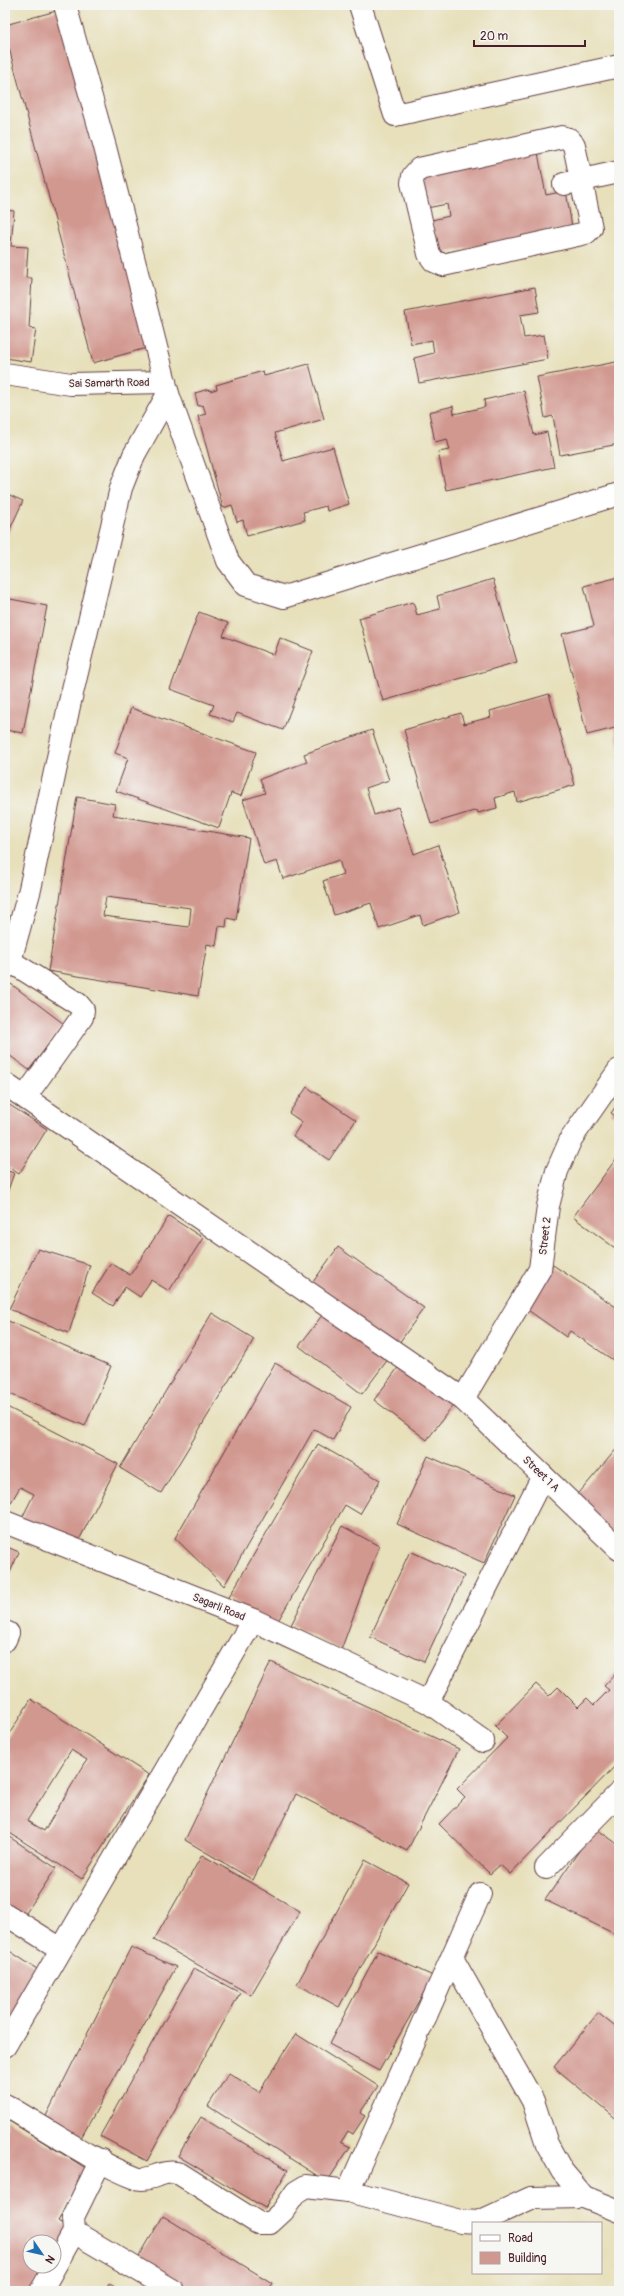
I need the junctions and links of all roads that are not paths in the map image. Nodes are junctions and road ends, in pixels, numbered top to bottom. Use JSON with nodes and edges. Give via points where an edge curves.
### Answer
{"nodes":[{"id":1,"x":65,"y":5,"type":"edge"},
{"id":2,"x":360,"y":5,"type":"edge"},
{"id":3,"x":619,"y":66,"type":"edge"},
{"id":4,"x":619,"y":172,"type":"edge"},
{"id":5,"x":573,"y":182,"type":"junction"},
{"id":6,"x":5,"y":374,"type":"edge"},
{"id":7,"x":167,"y":388,"type":"junction"},
{"id":8,"x":619,"y":494,"type":"edge"},
{"id":9,"x":8,"y":964,"type":"edge"},
{"id":10,"x":619,"y":1070,"type":"edge"},
{"id":11,"x":5,"y":1084,"type":"edge"},
{"id":12,"x":25,"y":1097,"type":"junction"},
{"id":13,"x":463,"y":1399,"type":"junction"},
{"id":14,"x":543,"y":1476,"type":"junction"},
{"id":15,"x":5,"y":1522,"type":"edge"},
{"id":16,"x":619,"y":1549,"type":"edge"},
{"id":17,"x":253,"y":1620,"type":"junction"},
{"id":18,"x":428,"y":1702,"type":"junction"},
{"id":19,"x":483,"y":1741,"type":"dead end"},
{"id":20,"x":619,"y":1793,"type":"edge"},
{"id":21,"x":546,"y":1868,"type":"dead end"},
{"id":22,"x":480,"y":1894,"type":"dead end"},
{"id":23,"x":5,"y":1914,"type":"edge"},
{"id":24,"x":61,"y":1949,"type":"junction"},
{"id":25,"x":452,"y":1958,"type":"junction"},
{"id":26,"x":5,"y":2046,"type":"edge"},
{"id":27,"x":5,"y":2105,"type":"edge"},
{"id":28,"x":101,"y":2160,"type":"junction"},
{"id":29,"x":348,"y":2191,"type":"junction"},
{"id":30,"x":584,"y":2197,"type":"junction"},
{"id":31,"x":619,"y":2211,"type":"edge"},
{"id":32,"x":74,"y":2232,"type":"junction"},
{"id":33,"x":41,"y":2291,"type":"edge"},
{"id":34,"x":174,"y":2291,"type":"edge"}],
"edges":[{"from":1,"to":7,"type":"street","via":[[105,147]]},
{"from":2,"to":3,"type":"street","via":[[395,115]]},
{"from":4,"to":5,"type":"street"},
{"from":5,"to":5,"type":"street","via":[[574,145],[562,137],[419,169],[412,184],[429,254],[434,261],[443,265],[586,233],[591,228],[591,223]]},
{"from":6,"to":7,"type":"street","name":"Sai Samarth Road","via":[[71,384]]},
{"from":7,"to":8,"type":"street","via":[[228,561],[246,585],[284,597]]},
{"from":7,"to":9,"type":"street","via":[[134,455],[122,488],[69,706],[30,889]]},
{"from":9,"to":12,"type":"street","via":[[78,1004],[83,1010],[82,1018]]},
{"from":10,"to":13,"type":"street","name":"Street 2","via":[[571,1139],[557,1171],[548,1206],[540,1269]]},
{"from":11,"to":12,"type":"street","name":"Street 1 A"},
{"from":12,"to":13,"type":"street","name":"Street 1 A"},
{"from":13,"to":14,"type":"street","name":"Street 1 A"},
{"from":14,"to":16,"type":"street","name":"Street 1 A"},
{"from":14,"to":18,"type":"street"},
{"from":15,"to":17,"type":"street","name":"Sagarli Road"},
{"from":17,"to":18,"type":"street","name":"Sagarli Road"},
{"from":17,"to":24,"type":"street"},
{"from":18,"to":19,"type":"street","name":"Sagarli Road"},
{"from":20,"to":21,"type":"street"},
{"from":22,"to":25,"type":"street"},
{"from":23,"to":24,"type":"street"},
{"from":24,"to":26,"type":"street"},
{"from":25,"to":29,"type":"street"},
{"from":25,"to":30,"type":"street","via":[[533,2101],[551,2151],[562,2171]]},
{"from":27,"to":28,"type":"street"},
{"from":28,"to":29,"type":"street","via":[[138,2179],[170,2171],[180,2174],[258,2223],[270,2223],[283,2211],[296,2192],[306,2186]]},
{"from":28,"to":32,"type":"street","via":[[73,2217]]},
{"from":29,"to":30,"type":"street","via":[[461,2222],[478,2222],[531,2198]]},
{"from":30,"to":31,"type":"street"},
{"from":32,"to":33,"type":"street"},
{"from":32,"to":34,"type":"street"}]}
